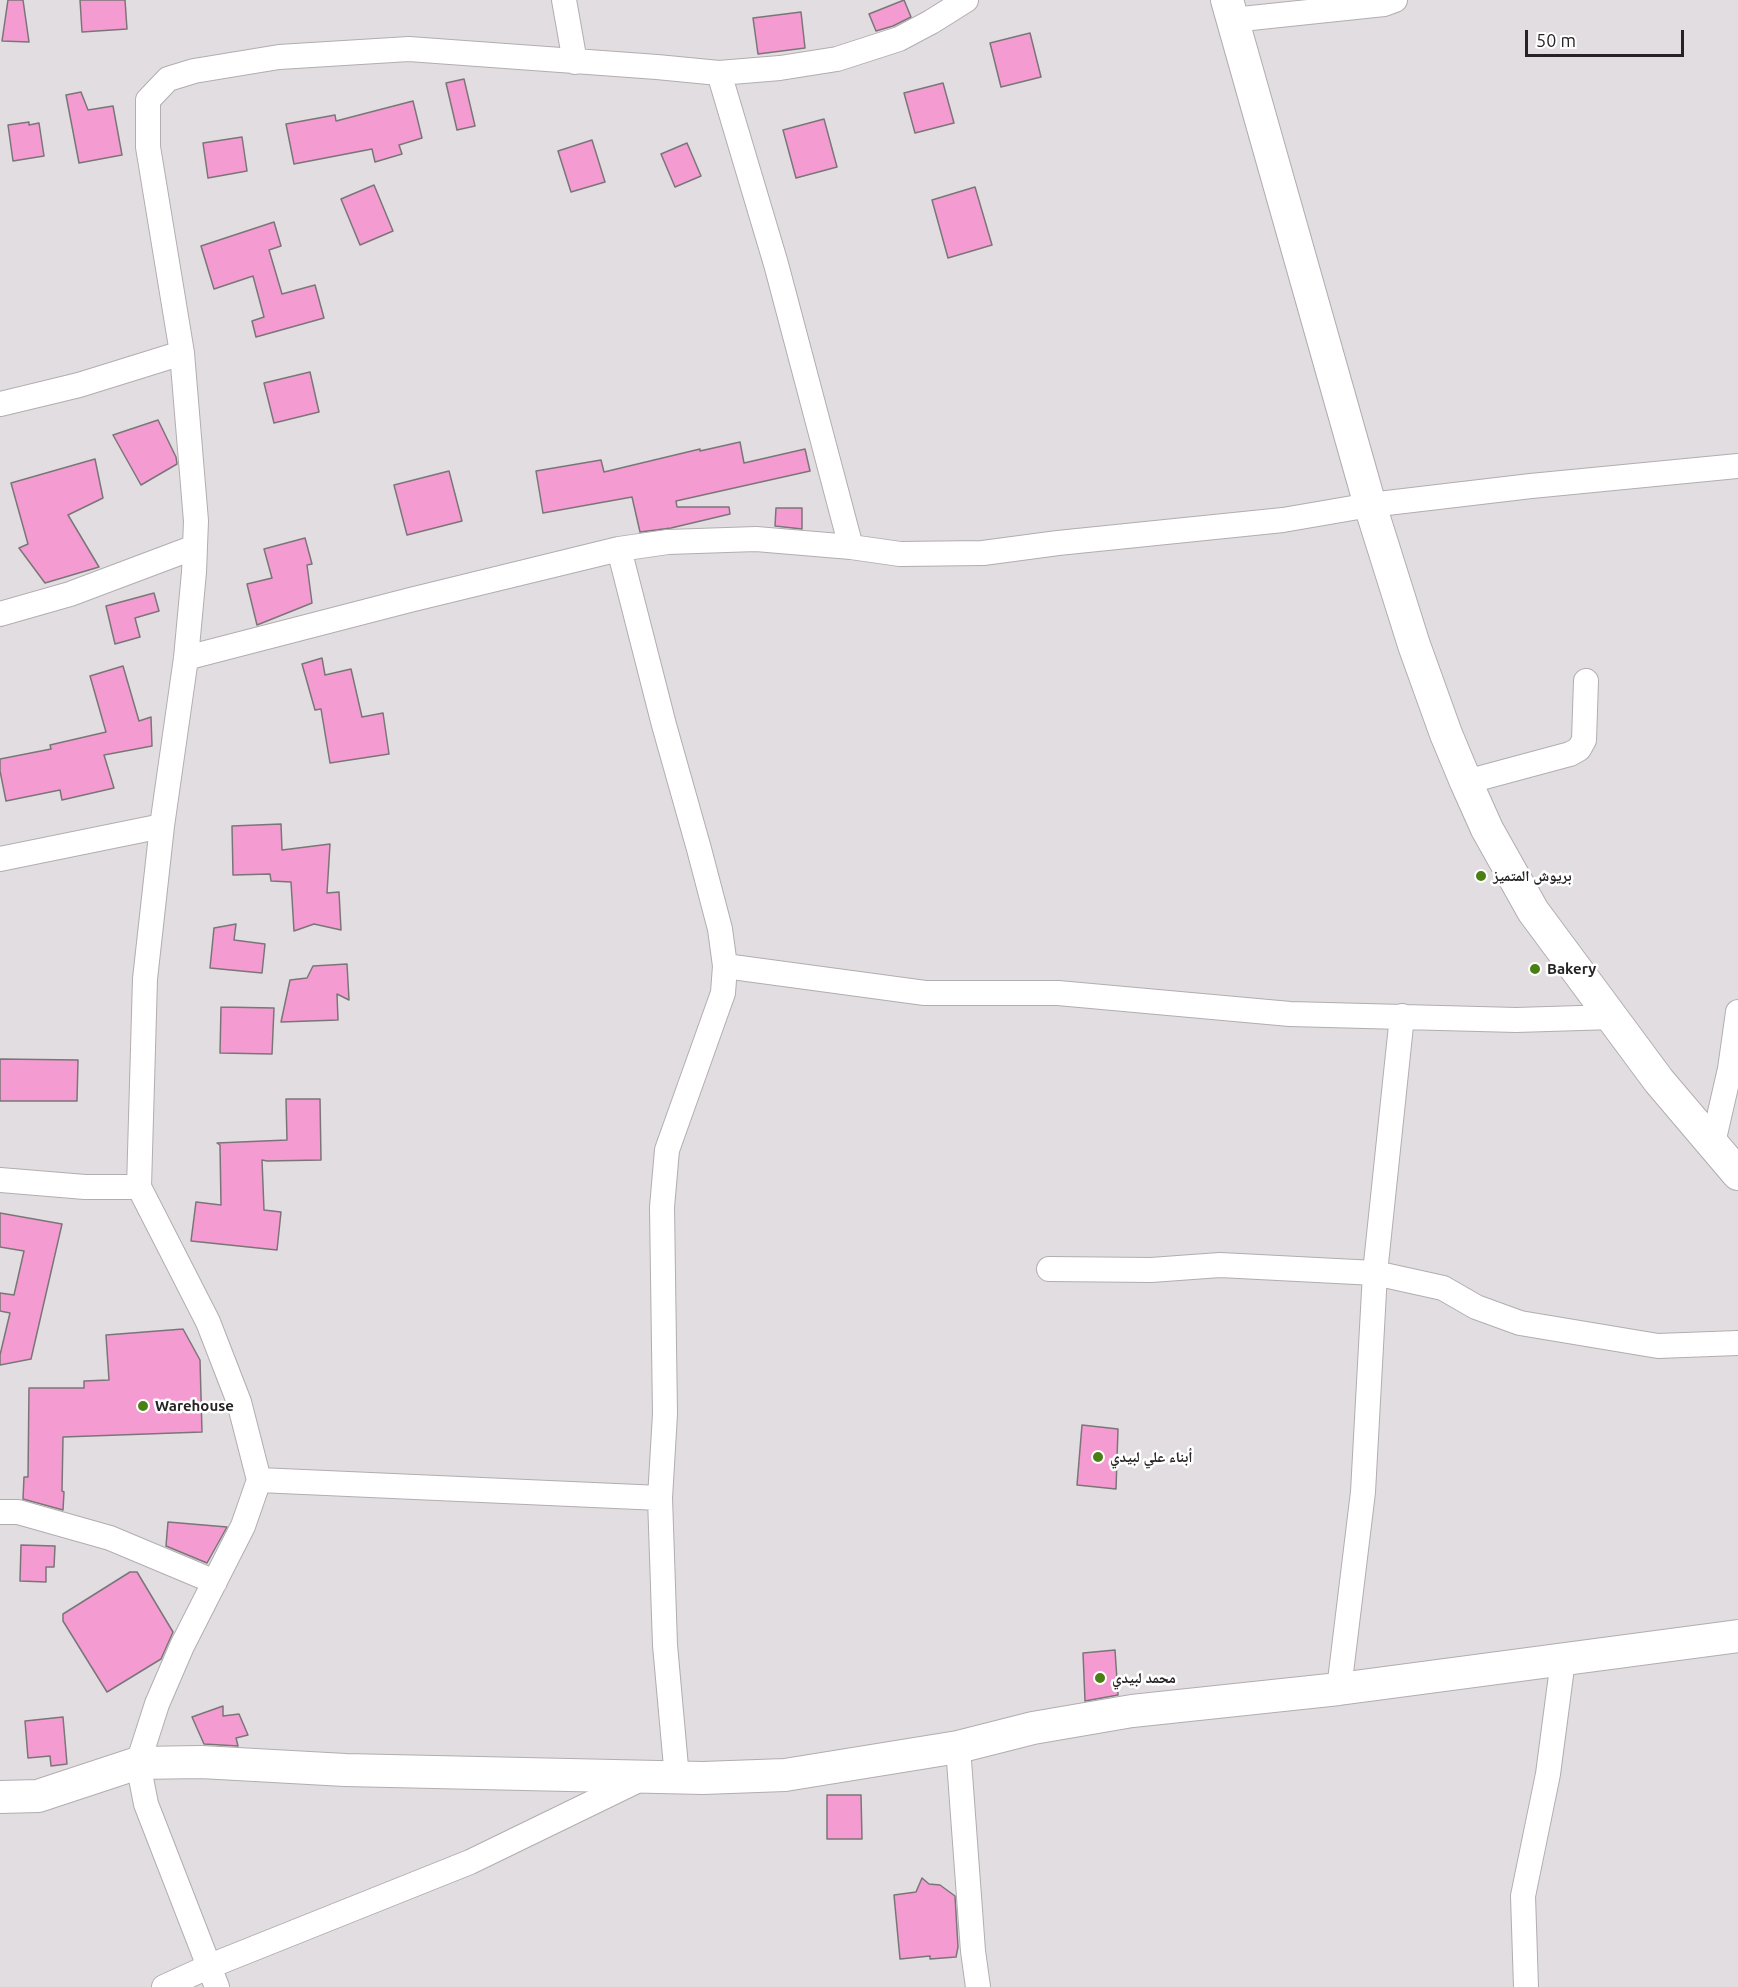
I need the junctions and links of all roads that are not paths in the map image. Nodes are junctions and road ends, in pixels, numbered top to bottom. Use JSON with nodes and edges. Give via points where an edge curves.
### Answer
{"nodes":[{"id":1,"x":564,"y":0,"type":"edge"},
{"id":2,"x":966,"y":0,"type":"edge"},
{"id":3,"x":1395,"y":0,"type":"edge"},
{"id":4,"x":1230,"y":10,"type":"edge"},
{"id":5,"x":575,"y":62,"type":"junction"},
{"id":6,"x":719,"y":74,"type":"junction"},
{"id":7,"x":182,"y":353,"type":"junction"},
{"id":8,"x":0,"y":404,"type":"edge"},
{"id":9,"x":1738,"y":466,"type":"edge"},
{"id":10,"x":1370,"y":505,"type":"junction"},
{"id":11,"x":195,"y":547,"type":"junction"},
{"id":12,"x":851,"y":547,"type":"junction"},
{"id":13,"x":619,"y":549,"type":"junction"},
{"id":14,"x":0,"y":615,"type":"edge"},
{"id":15,"x":186,"y":658,"type":"junction"},
{"id":16,"x":1586,"y":681,"type":"dead end"},
{"id":17,"x":1466,"y":782,"type":"junction"},
{"id":18,"x":162,"y":826,"type":"junction"},
{"id":19,"x":0,"y":858,"type":"edge"},
{"id":20,"x":725,"y":966,"type":"junction"},
{"id":21,"x":1738,"y":1012,"type":"edge"},
{"id":22,"x":1402,"y":1016,"type":"junction"},
{"id":23,"x":1613,"y":1017,"type":"junction"},
{"id":24,"x":1713,"y":1143,"type":"junction"},
{"id":25,"x":1738,"y":1174,"type":"edge"},
{"id":26,"x":0,"y":1180,"type":"edge"},
{"id":27,"x":140,"y":1187,"type":"junction"},
{"id":28,"x":1049,"y":1269,"type":"dead end"},
{"id":29,"x":1375,"y":1273,"type":"junction"},
{"id":30,"x":1738,"y":1343,"type":"edge"},
{"id":31,"x":259,"y":1480,"type":"junction"},
{"id":32,"x":660,"y":1498,"type":"junction"},
{"id":33,"x":0,"y":1512,"type":"edge"},
{"id":34,"x":215,"y":1582,"type":"junction"},
{"id":35,"x":1738,"y":1636,"type":"edge"},
{"id":36,"x":1563,"y":1660,"type":"junction"},
{"id":37,"x":1339,"y":1689,"type":"junction"},
{"id":38,"x":958,"y":1747,"type":"junction"},
{"id":39,"x":138,"y":1763,"type":"junction"},
{"id":40,"x":646,"y":1777,"type":"junction"},
{"id":41,"x":677,"y":1778,"type":"junction"},
{"id":42,"x":0,"y":1797,"type":"edge"},
{"id":43,"x":214,"y":1977,"type":"edge"},
{"id":44,"x":164,"y":1987,"type":"edge"},
{"id":45,"x":978,"y":1987,"type":"edge"},
{"id":46,"x":1526,"y":1987,"type":"edge"}],
"edges":[{"from":1,"to":5,"type":"street"},
{"from":2,"to":6,"type":"street","via":[[899,39],[837,59]]},
{"from":3,"to":4,"type":"street","via":[[1384,4]]},
{"from":4,"to":10,"type":"street"},
{"from":5,"to":6,"type":"street"},
{"from":5,"to":7,"type":"street","via":[[409,49],[279,57],[168,79],[148,100],[148,147]]},
{"from":6,"to":12,"type":"street","via":[[776,264]]},
{"from":7,"to":8,"type":"street","via":[[79,385]]},
{"from":7,"to":11,"type":"street"},
{"from":9,"to":10,"type":"street"},
{"from":10,"to":12,"type":"street","via":[[1283,520],[982,553],[900,554]]},
{"from":10,"to":17,"type":"street","via":[[1414,645]]},
{"from":11,"to":14,"type":"street","via":[[70,594]]},
{"from":11,"to":15,"type":"street"},
{"from":12,"to":13,"type":"street","via":[[756,539],[668,542]]},
{"from":13,"to":15,"type":"street"},
{"from":13,"to":20,"type":"street","via":[[720,929]]},
{"from":15,"to":18,"type":"street"},
{"from":16,"to":17,"type":"street","via":[[1584,740],[1579,749]]},
{"from":17,"to":23,"type":"street","via":[[1487,829],[1533,911]]},
{"from":18,"to":19,"type":"street"},
{"from":18,"to":27,"type":"street","via":[[145,979]]},
{"from":20,"to":22,"type":"street","via":[[925,993],[1058,993],[1290,1014]]},
{"from":20,"to":32,"type":"street","via":[[723,993],[667,1150],[662,1207],[665,1414]]},
{"from":21,"to":24,"type":"street"},
{"from":22,"to":23,"type":"street","via":[[1516,1020]]},
{"from":22,"to":29,"type":"street"},
{"from":23,"to":24,"type":"street","via":[[1659,1081]]},
{"from":24,"to":25,"type":"street"},
{"from":26,"to":27,"type":"street"},
{"from":27,"to":31,"type":"street","via":[[208,1322],[239,1402]]},
{"from":28,"to":29,"type":"street","via":[[1151,1270],[1220,1264]]},
{"from":29,"to":30,"type":"street","via":[[1443,1288],[1476,1307],[1520,1323],[1658,1346]]},
{"from":29,"to":37,"type":"street","via":[[1363,1492]]},
{"from":31,"to":32,"type":"street"},
{"from":31,"to":34,"type":"street","via":[[243,1526]]},
{"from":32,"to":41,"type":"street","via":[[665,1645]]},
{"from":33,"to":34,"type":"street","via":[[18,1512],[110,1538]]},
{"from":34,"to":39,"type":"street","via":[[157,1704]]},
{"from":35,"to":36,"type":"street"},
{"from":36,"to":37,"type":"street"},
{"from":36,"to":46,"type":"street","via":[[1548,1774],[1523,1896]]},
{"from":37,"to":38,"type":"street","via":[[1132,1711],[1033,1728]]},
{"from":38,"to":41,"type":"street","via":[[785,1775]]},
{"from":38,"to":45,"type":"street"},
{"from":39,"to":40,"type":"street"},
{"from":39,"to":42,"type":"street","via":[[38,1796]]},
{"from":39,"to":43,"type":"street","via":[[146,1804]]},
{"from":40,"to":41,"type":"street"},
{"from":40,"to":43,"type":"street","via":[[470,1862]]},
{"from":43,"to":44,"type":"street"}]}
